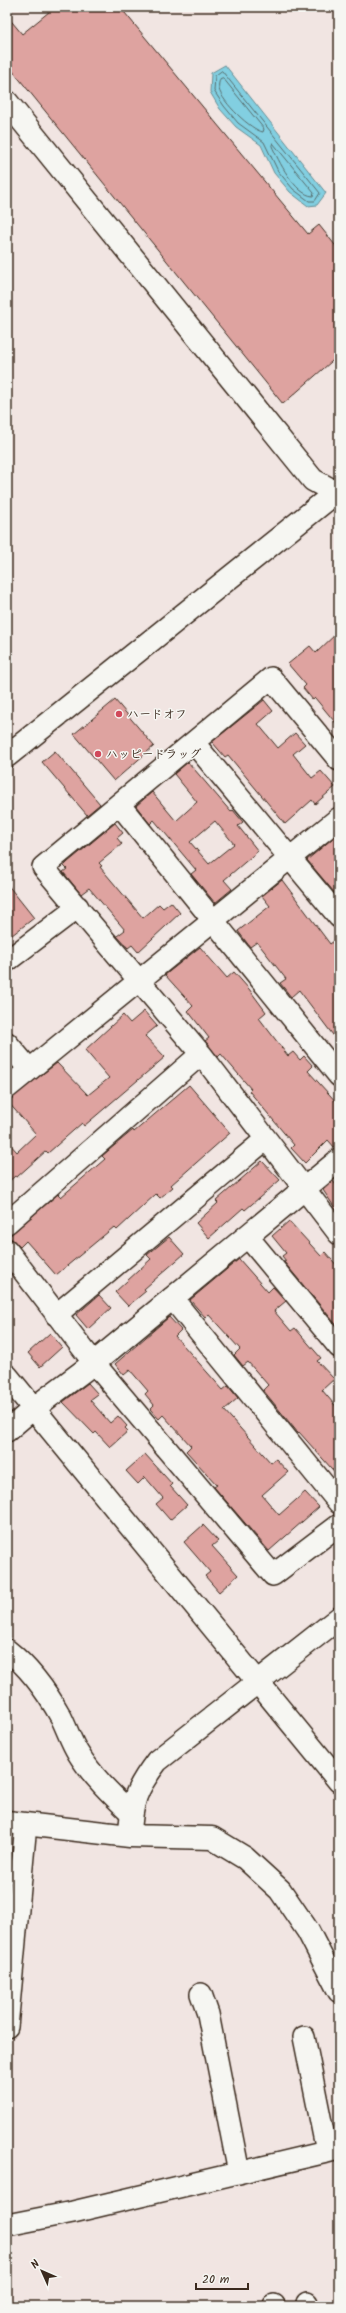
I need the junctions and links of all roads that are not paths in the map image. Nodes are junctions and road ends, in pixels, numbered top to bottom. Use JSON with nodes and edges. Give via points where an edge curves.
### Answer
{"nodes":[{"id":1,"x":7,"y":102,"type":"edge"},
{"id":2,"x":338,"y":493,"type":"edge"},
{"id":3,"x":194,"y":742,"type":"junction"},
{"id":4,"x":7,"y":756,"type":"edge"},
{"id":5,"x":339,"y":760,"type":"edge"},
{"id":6,"x":118,"y":804,"type":"junction"},
{"id":7,"x":339,"y":818,"type":"edge"},
{"id":8,"x":290,"y":857,"type":"junction"},
{"id":9,"x":78,"y":907,"type":"junction"},
{"id":10,"x":339,"y":918,"type":"edge"},
{"id":11,"x":214,"y":922,"type":"junction"},
{"id":12,"x":7,"y":961,"type":"edge"},
{"id":13,"x":138,"y":980,"type":"junction"},
{"id":14,"x":7,"y":1043,"type":"edge"},
{"id":15,"x":201,"y":1054,"type":"junction"},
{"id":16,"x":29,"y":1069,"type":"junction"},
{"id":17,"x":339,"y":1076,"type":"edge"},
{"id":18,"x":7,"y":1088,"type":"edge"},
{"id":19,"x":266,"y":1139,"type":"junction"},
{"id":20,"x":339,"y":1160,"type":"edge"},
{"id":21,"x":303,"y":1189,"type":"junction"},
{"id":22,"x":7,"y":1223,"type":"edge"},
{"id":23,"x":339,"y":1234,"type":"edge"},
{"id":24,"x":246,"y":1236,"type":"junction"},
{"id":25,"x":7,"y":1250,"type":"edge"},
{"id":26,"x":172,"y":1298,"type":"junction"},
{"id":27,"x":56,"y":1315,"type":"junction"},
{"id":28,"x":339,"y":1347,"type":"edge"},
{"id":29,"x":94,"y":1362,"type":"junction"},
{"id":30,"x":7,"y":1376,"type":"edge"},
{"id":31,"x":34,"y":1408,"type":"junction"},
{"id":32,"x":7,"y":1430,"type":"edge"},
{"id":33,"x":339,"y":1503,"type":"edge"},
{"id":34,"x":339,"y":1525,"type":"edge"},
{"id":35,"x":339,"y":1618,"type":"edge"},
{"id":36,"x":7,"y":1650,"type":"edge"},
{"id":37,"x":258,"y":1681,"type":"junction"},
{"id":38,"x":339,"y":1781,"type":"edge"},
{"id":39,"x":130,"y":1814,"type":"junction"},
{"id":40,"x":16,"y":1823,"type":"edge"},
{"id":41,"x":130,"y":1836,"type":"junction"},
{"id":42,"x":339,"y":1991,"type":"edge"},
{"id":43,"x":201,"y":1994,"type":"dead end"},
{"id":44,"x":7,"y":2027,"type":"edge"},
{"id":45,"x":304,"y":2037,"type":"dead end"},
{"id":46,"x":333,"y":2150,"type":"edge"},
{"id":47,"x":239,"y":2173,"type":"junction"},
{"id":48,"x":7,"y":2225,"type":"edge"}],
"edges":[{"from":1,"to":2,"type":"street","via":[[313,480]]},
{"from":2,"to":4,"type":"street"},
{"from":3,"to":5,"type":"street","via":[[271,678]]},
{"from":3,"to":6,"type":"street"},
{"from":3,"to":8,"type":"street"},
{"from":6,"to":9,"type":"street","via":[[43,867]]},
{"from":6,"to":11,"type":"street"},
{"from":7,"to":8,"type":"street"},
{"from":8,"to":10,"type":"street"},
{"from":8,"to":11,"type":"street"},
{"from":9,"to":12,"type":"street"},
{"from":9,"to":13,"type":"street"},
{"from":11,"to":13,"type":"street"},
{"from":11,"to":17,"type":"street"},
{"from":13,"to":15,"type":"street"},
{"from":13,"to":16,"type":"street"},
{"from":14,"to":16,"type":"street"},
{"from":15,"to":19,"type":"street"},
{"from":15,"to":22,"type":"street"},
{"from":16,"to":18,"type":"street"},
{"from":19,"to":21,"type":"street"},
{"from":19,"to":27,"type":"street"},
{"from":20,"to":21,"type":"street"},
{"from":21,"to":23,"type":"street"},
{"from":21,"to":24,"type":"street"},
{"from":24,"to":26,"type":"street"},
{"from":24,"to":28,"type":"street"},
{"from":25,"to":27,"type":"street"},
{"from":26,"to":29,"type":"street"},
{"from":26,"to":33,"type":"street"},
{"from":27,"to":29,"type":"street"},
{"from":29,"to":31,"type":"street"},
{"from":29,"to":34,"type":"street","via":[[273,1575]]},
{"from":30,"to":31,"type":"street"},
{"from":31,"to":32,"type":"street"},
{"from":31,"to":37,"type":"street"},
{"from":35,"to":37,"type":"street"},
{"from":36,"to":39,"type":"street","via":[[38,1682],[94,1776]]},
{"from":37,"to":38,"type":"street"},
{"from":37,"to":39,"type":"street","via":[[157,1761],[140,1784]]},
{"from":39,"to":41,"type":"street"},
{"from":40,"to":41,"type":"street"},
{"from":40,"to":44,"type":"street"},
{"from":41,"to":42,"type":"street","via":[[212,1838],[245,1858],[280,1890],[308,1930]]},
{"from":43,"to":47,"type":"street","via":[[208,2014]]},
{"from":45,"to":46,"type":"street"},
{"from":46,"to":47,"type":"street"},
{"from":47,"to":48,"type":"street"}]}
